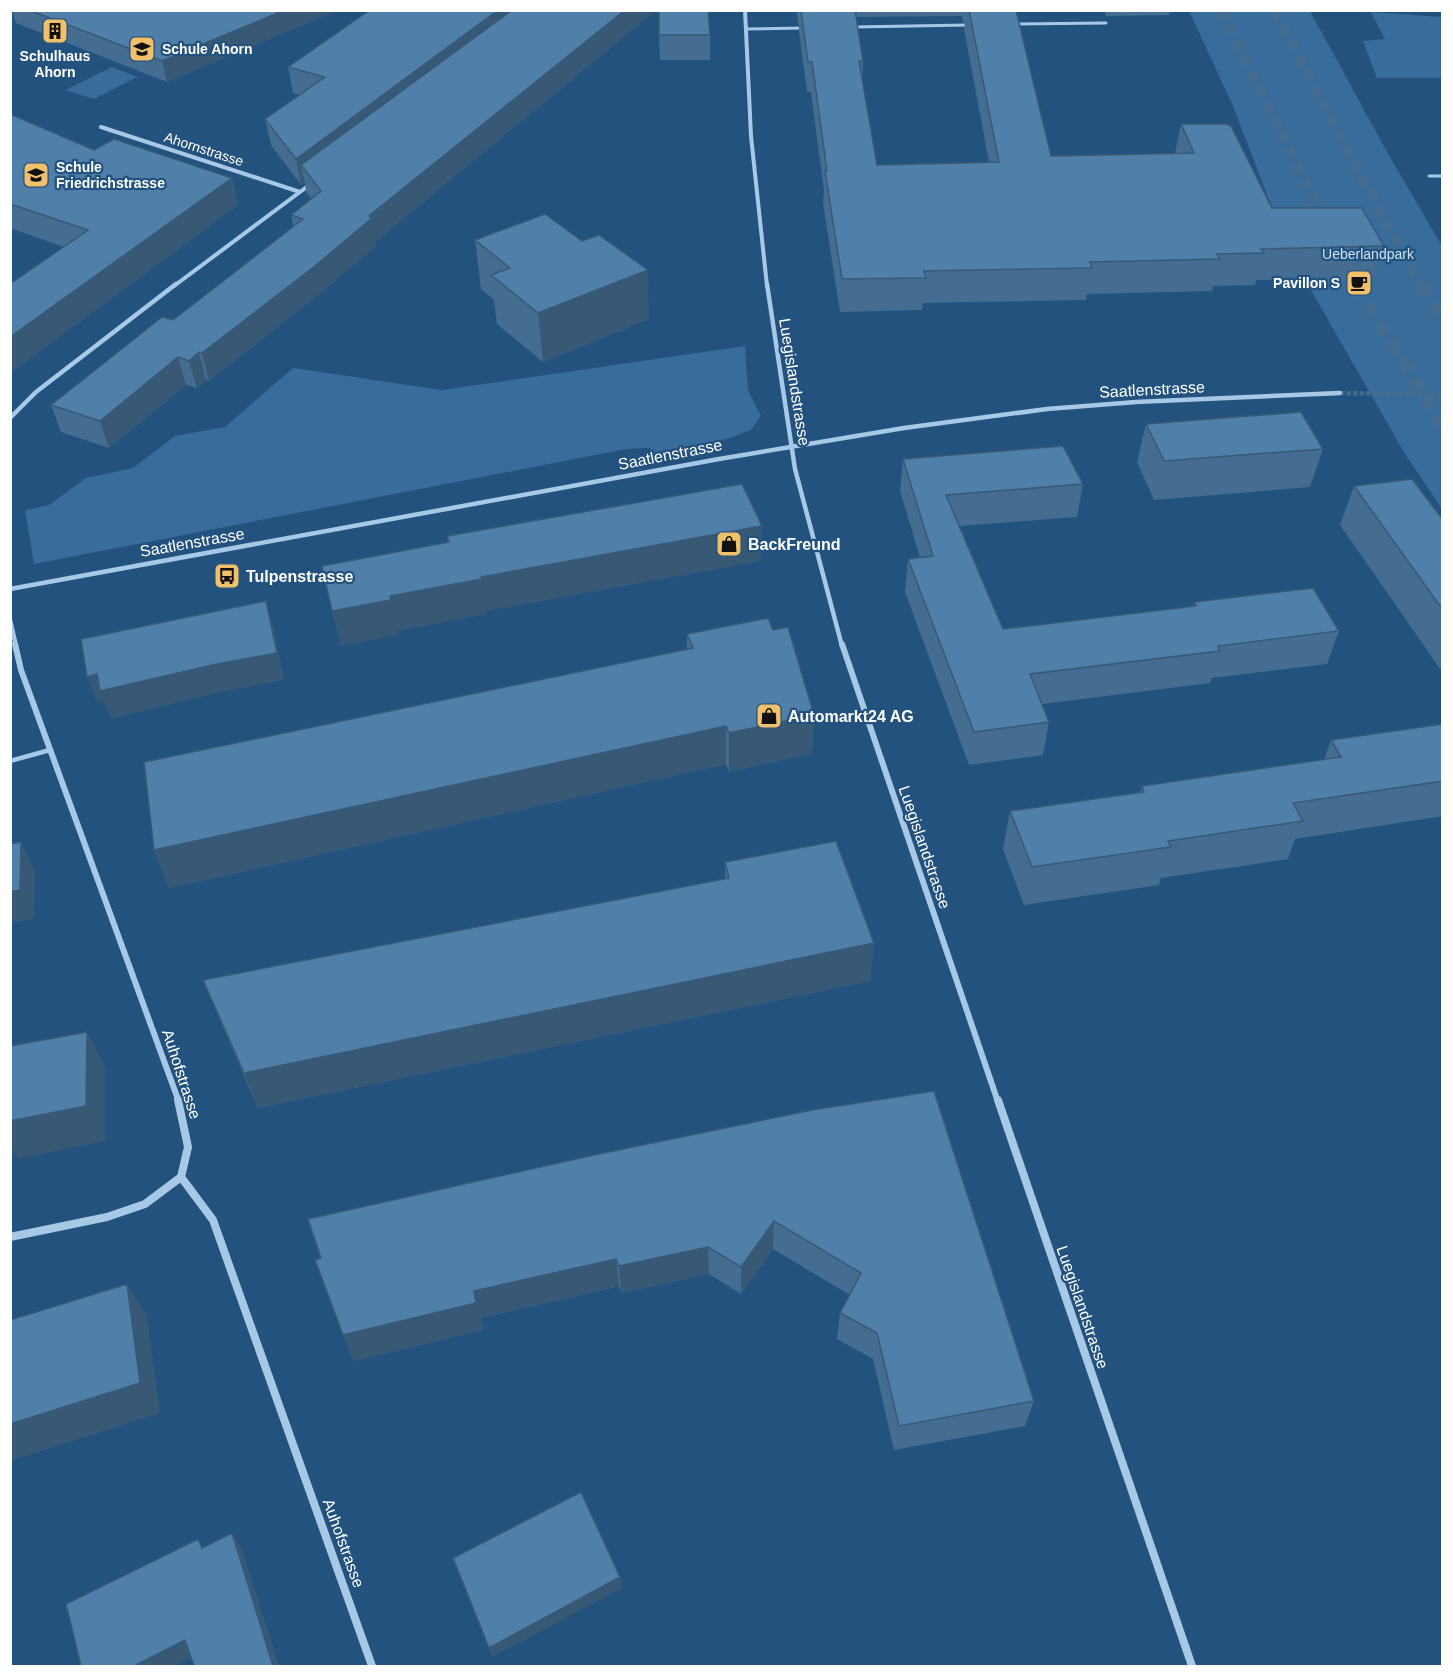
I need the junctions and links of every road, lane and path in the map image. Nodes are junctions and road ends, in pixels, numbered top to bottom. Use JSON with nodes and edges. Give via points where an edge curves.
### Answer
{"nodes":[{"id":1,"x":745,"y":10,"type":"edge"},
{"id":2,"x":1106,"y":23,"type":"dead end"},
{"id":3,"x":1006,"y":24,"type":"edge"},
{"id":4,"x":972,"y":25,"type":"edge"},
{"id":5,"x":848,"y":27,"type":"edge"},
{"id":6,"x":804,"y":28,"type":"edge"},
{"id":7,"x":746,"y":29,"type":"junction"},
{"id":8,"x":101,"y":127,"type":"dead end"},
{"id":9,"x":1429,"y":176,"type":"dead end"},
{"id":10,"x":1443,"y":176,"type":"edge"},
{"id":11,"x":319,"y":178,"type":"edge"},
{"id":12,"x":300,"y":192,"type":"junction"},
{"id":13,"x":1340,"y":393,"type":"tunnel mouth"},
{"id":14,"x":10,"y":418,"type":"edge"},
{"id":15,"x":791,"y":446,"type":"junction"},
{"id":16,"x":10,"y":589,"type":"edge"},
{"id":17,"x":10,"y":620,"type":"edge"},
{"id":18,"x":50,"y":750,"type":"junction"},
{"id":19,"x":10,"y":761,"type":"edge"},
{"id":20,"x":181,"y":1177,"type":"junction"},
{"id":21,"x":10,"y":1237,"type":"edge"},
{"id":22,"x":372,"y":1666,"type":"edge"},
{"id":23,"x":1192,"y":1666,"type":"edge"}],
"edges":[{"from":1,"to":7,"type":"street","name":"Luegislandstrasse"},
{"from":2,"to":3,"type":"lane"},
{"from":4,"to":5,"type":"lane"},
{"from":6,"to":7,"type":"lane"},
{"from":7,"to":15,"type":"street","name":"Luegislandstrasse","via":[[764,261]]},
{"from":8,"to":12,"type":"street","name":"Ahornstrasse"},
{"from":9,"to":10,"type":"lane"},
{"from":11,"to":12,"type":"street"},
{"from":12,"to":14,"type":"street","via":[[111,333],[36,392]]},
{"from":13,"to":15,"type":"street","name":"Saatlenstrasse","via":[[1047,409]]},
{"from":15,"to":16,"type":"street","name":"Saatlenstrasse"},
{"from":15,"to":23,"type":"street","name":"Luegislandstrasse","via":[[843,650]]},
{"from":17,"to":18,"type":"street","name":"Auhofstrasse","via":[[21,670]]},
{"from":18,"to":19,"type":"lane"},
{"from":18,"to":20,"type":"street","name":"Auhofstrasse","via":[[180,1107],[188,1147]]},
{"from":20,"to":21,"type":"street","via":[[145,1204],[107,1217]]},
{"from":20,"to":22,"type":"street","name":"Auhofstrasse","via":[[213,1220]]}]}
